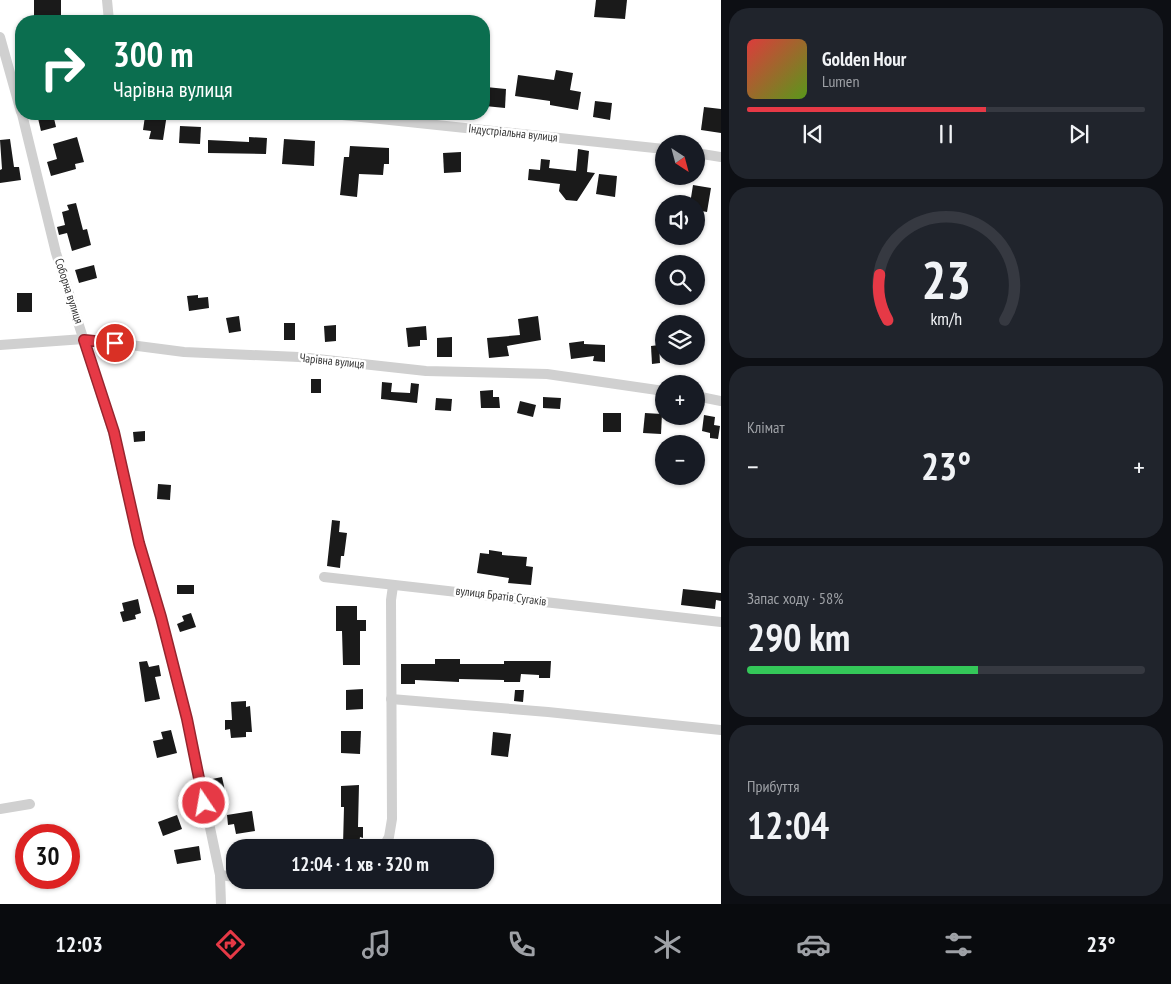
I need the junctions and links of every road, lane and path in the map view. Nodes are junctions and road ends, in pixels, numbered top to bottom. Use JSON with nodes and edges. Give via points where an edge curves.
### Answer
{"nodes":[{"id":1,"x":107,"y":0,"type":"edge"},
{"id":2,"x":108,"y":15,"type":"edge"},
{"id":3,"x":0,"y":37,"type":"edge"},
{"id":4,"x":15,"y":91,"type":"edge"},
{"id":5,"x":23,"y":120,"type":"edge"},
{"id":6,"x":390,"y":120,"type":"edge"},
{"id":7,"x":655,"y":148,"type":"edge"},
{"id":8,"x":705,"y":154,"type":"edge"},
{"id":9,"x":721,"y":157,"type":"edge"},
{"id":10,"x":84,"y":340,"type":"junction"},
{"id":11,"x":0,"y":345,"type":"edge"},
{"id":12,"x":655,"y":389,"type":"edge"},
{"id":13,"x":705,"y":398,"type":"edge"},
{"id":14,"x":721,"y":401,"type":"edge"},
{"id":15,"x":324,"y":577,"type":"dead end"},
{"id":16,"x":394,"y":586,"type":"junction"},
{"id":17,"x":721,"y":622,"type":"edge"},
{"id":18,"x":391,"y":699,"type":"junction"},
{"id":19,"x":721,"y":730,"type":"edge"},
{"id":20,"x":30,"y":804,"type":"dead end"},
{"id":21,"x":0,"y":809,"type":"edge"},
{"id":22,"x":388,"y":839,"type":"edge"},
{"id":23,"x":220,"y":875,"type":"junction"},
{"id":24,"x":226,"y":876,"type":"edge"},
{"id":25,"x":221,"y":904,"type":"edge"}],
"edges":[{"from":1,"to":2,"type":"street"},
{"from":3,"to":4,"type":"street","name":"Соборна вулиця"},
{"from":5,"to":10,"type":"street","name":"Соборна вулиця","via":[[56,253]]},
{"from":6,"to":7,"type":"street","name":"Індустріальна вулиця"},
{"from":8,"to":9,"type":"street"},
{"from":10,"to":11,"type":"street","name":"Чарівна вулиця"},
{"from":10,"to":12,"type":"street","name":"Чарівна вулиця","via":[[184,352],[299,357],[426,371],[547,374]]},
{"from":10,"to":23,"type":"street","name":"Соборна вулиця","via":[[114,432],[139,543],[187,719]]},
{"from":13,"to":14,"type":"street"},
{"from":15,"to":16,"type":"street","name":"вулиця Братів Сугаків"},
{"from":16,"to":17,"type":"street","name":"вулиця Братів Сугаків"},
{"from":16,"to":18,"type":"street"},
{"from":18,"to":19,"type":"street"},
{"from":18,"to":22,"type":"street","via":[[392,819]]},
{"from":20,"to":21,"type":"street"},
{"from":23,"to":24,"type":"street"},
{"from":23,"to":25,"type":"street","name":"Соборна вулиця"}]}
